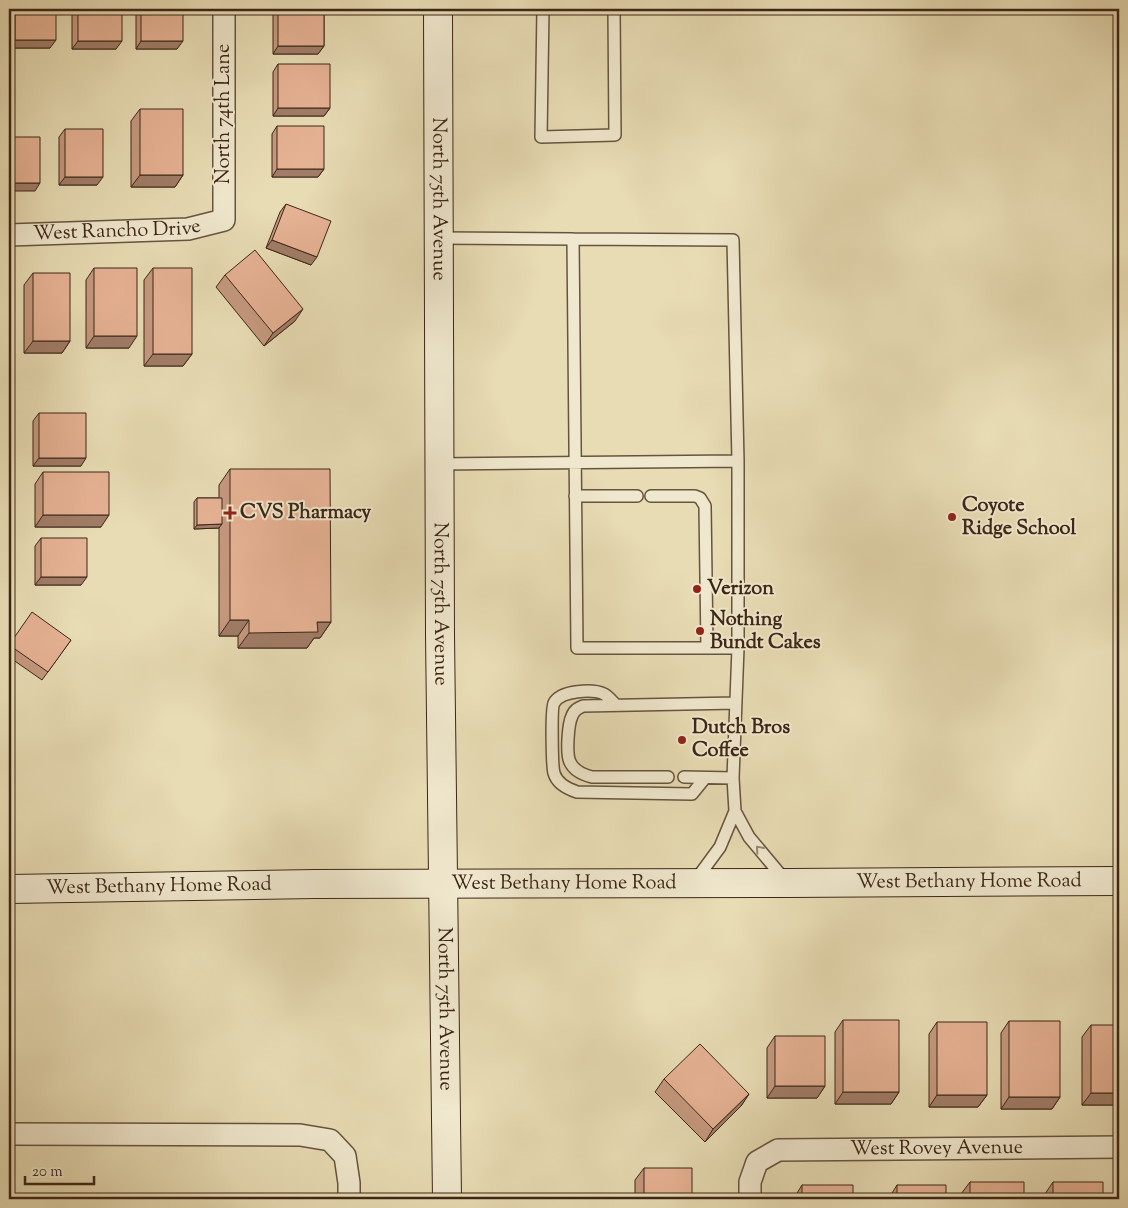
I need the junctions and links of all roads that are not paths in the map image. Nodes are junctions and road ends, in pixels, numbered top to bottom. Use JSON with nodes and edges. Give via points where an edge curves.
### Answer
{"nodes":[{"id":1,"x":224,"y":9,"type":"edge"},
{"id":2,"x":438,"y":9,"type":"edge"},
{"id":3,"x":542,"y":9,"type":"edge"},
{"id":4,"x":614,"y":9,"type":"edge"},
{"id":5,"x":224,"y":220,"type":"joint"},
{"id":6,"x":9,"y":235,"type":"edge"},
{"id":7,"x":438,"y":238,"type":"junction"},
{"id":8,"x":573,"y":239,"type":"junction"},
{"id":9,"x":738,"y":461,"type":"junction"},
{"id":10,"x":574,"y":462,"type":"junction"},
{"id":11,"x":439,"y":464,"type":"junction"},
{"id":12,"x":575,"y":496,"type":"junction"},
{"id":13,"x":637,"y":496,"type":"dead end"},
{"id":14,"x":651,"y":496,"type":"dead end"},
{"id":15,"x":707,"y":648,"type":"junction"},
{"id":16,"x":738,"y":648,"type":"junction"},
{"id":17,"x":736,"y":703,"type":"junction"},
{"id":18,"x":616,"y":705,"type":"junction"},
{"id":19,"x":668,"y":777,"type":"dead end"},
{"id":20,"x":684,"y":777,"type":"dead end"},
{"id":21,"x":704,"y":778,"type":"junction"},
{"id":22,"x":733,"y":778,"type":"junction"},
{"id":23,"x":735,"y":811,"type":"junction"},
{"id":24,"x":1119,"y":881,"type":"edge"},
{"id":25,"x":693,"y":883,"type":"junction"},
{"id":26,"x":788,"y":883,"type":"junction"},
{"id":27,"x":443,"y":884,"type":"junction"},
{"id":28,"x":9,"y":889,"type":"edge"},
{"id":29,"x":9,"y":1134,"type":"edge"},
{"id":30,"x":1119,"y":1147,"type":"edge"},
{"id":31,"x":349,"y":1199,"type":"edge"},
{"id":32,"x":447,"y":1199,"type":"edge"},
{"id":33,"x":750,"y":1199,"type":"edge"}],
"edges":[{"from":1,"to":5,"type":"street","name":"North 74th Lane"},
{"from":2,"to":7,"type":"main road","name":"North 75th Avenue"},
{"from":3,"to":4,"type":"lane","via":[[541,137],[615,135]]},
{"from":5,"to":6,"type":"street","name":"West Rancho Drive","via":[[188,229]]},
{"from":7,"to":8,"type":"lane"},
{"from":7,"to":11,"type":"main road","name":"North 75th Avenue"},
{"from":8,"to":9,"type":"lane","via":[[733,240]]},
{"from":8,"to":10,"type":"lane"},
{"from":9,"to":10,"type":"lane"},
{"from":9,"to":16,"type":"lane"},
{"from":10,"to":11,"type":"lane"},
{"from":10,"to":12,"type":"lane"},
{"from":11,"to":27,"type":"main road","name":"North 75th Avenue"},
{"from":12,"to":13,"type":"lane"},
{"from":12,"to":15,"type":"lane","via":[[577,648]]},
{"from":14,"to":15,"type":"lane","via":[[695,496],[706,506]]},
{"from":15,"to":16,"type":"lane"},
{"from":16,"to":17,"type":"lane"},
{"from":17,"to":18,"type":"lane"},
{"from":17,"to":22,"type":"lane"},
{"from":18,"to":19,"type":"lane","via":[[583,706],[571,716],[568,729],[570,762],[583,775],[592,777]]},
{"from":18,"to":21,"type":"lane","via":[[603,693],[588,691],[560,696],[554,704],[554,773],[559,782],[577,792],[692,794]]},
{"from":20,"to":21,"type":"lane"},
{"from":21,"to":22,"type":"lane"},
{"from":22,"to":23,"type":"lane"},
{"from":23,"to":25,"type":"lane","via":[[720,847]]},
{"from":26,"to":23,"type":"lane","one_way":true,"via":[[749,837]]},
{"from":24,"to":26,"type":"main road","name":"West Bethany Home Road"},
{"from":25,"to":26,"type":"main road","name":"West Bethany Home Road"},
{"from":25,"to":27,"type":"main road","name":"West Bethany Home Road"},
{"from":27,"to":28,"type":"main road","name":"West Bethany Home Road"},
{"from":27,"to":32,"type":"main road","name":"North 75th Avenue"},
{"from":29,"to":31,"type":"street","via":[[300,1135],[330,1140],[345,1156]]},
{"from":30,"to":33,"type":"street","name":"West Rovey Avenue","via":[[778,1150],[757,1162],[750,1182]]}]}
